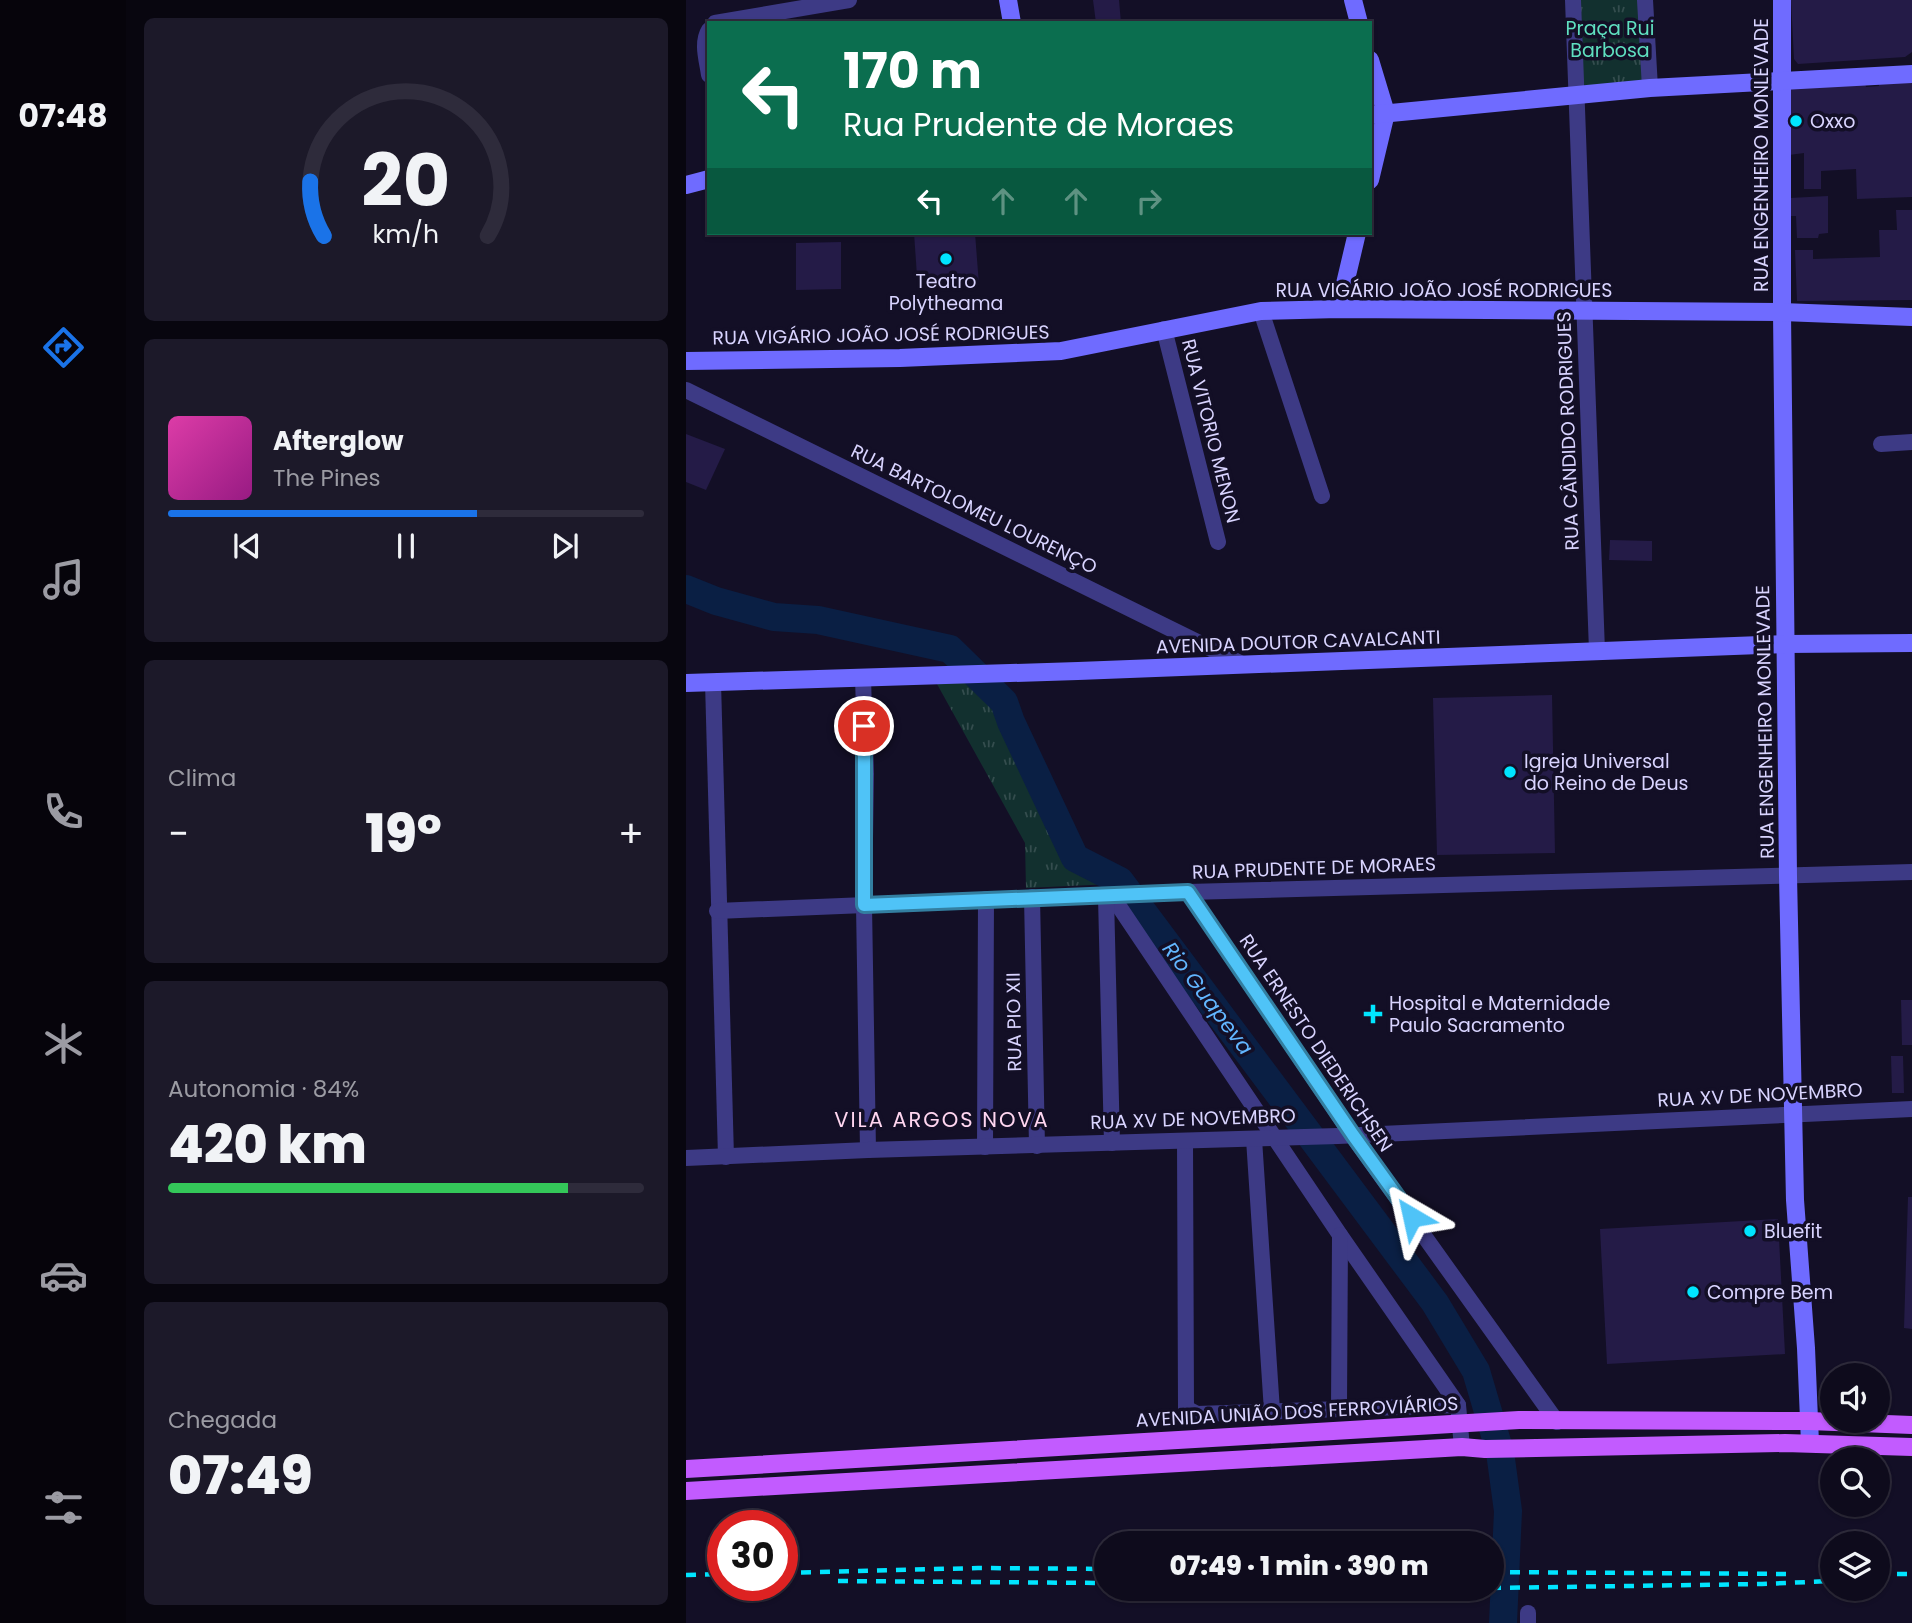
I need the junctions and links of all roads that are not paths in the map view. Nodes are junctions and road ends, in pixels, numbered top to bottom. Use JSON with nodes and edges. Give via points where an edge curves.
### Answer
{"nodes":[{"id":1,"x":849,"y":0,"type":"edge"},
{"id":2,"x":1008,"y":0,"type":"edge"},
{"id":3,"x":1353,"y":0,"type":"edge"},
{"id":4,"x":1573,"y":0,"type":"edge"},
{"id":5,"x":1645,"y":0,"type":"edge"},
{"id":6,"x":1782,"y":0,"type":"edge"},
{"id":7,"x":748,"y":21,"type":"edge"},
{"id":8,"x":1012,"y":21,"type":"edge"},
{"id":9,"x":1358,"y":21,"type":"edge"},
{"id":10,"x":707,"y":38,"type":"edge"},
{"id":11,"x":707,"y":63,"type":"edge"},
{"id":12,"x":1372,"y":74,"type":"edge"},
{"id":13,"x":1912,"y":74,"type":"edge"},
{"id":14,"x":1781,"y":81,"type":"junction"},
{"id":15,"x":1650,"y":88,"type":"junction"},
{"id":16,"x":1576,"y":95,"type":"junction"},
{"id":17,"x":1378,"y":114,"type":"edge"},
{"id":18,"x":1372,"y":164,"type":"edge"},
{"id":19,"x":707,"y":180,"type":"edge"},
{"id":20,"x":686,"y":188,"type":"edge"},
{"id":21,"x":707,"y":192,"type":"edge"},
{"id":22,"x":1357,"y":235,"type":"edge"},
{"id":23,"x":1339,"y":309,"type":"junction"},
{"id":24,"x":1584,"y":310,"type":"junction"},
{"id":25,"x":1261,"y":311,"type":"junction"},
{"id":26,"x":1782,"y":312,"type":"junction"},
{"id":27,"x":1912,"y":317,"type":"edge"},
{"id":28,"x":1164,"y":329,"type":"junction"},
{"id":29,"x":686,"y":360,"type":"edge"},
{"id":30,"x":686,"y":390,"type":"edge"},
{"id":31,"x":1912,"y":442,"type":"edge"},
{"id":32,"x":1881,"y":444,"type":"dead end"},
{"id":33,"x":1322,"y":496,"type":"dead end"},
{"id":34,"x":1218,"y":542,"type":"dead end"},
{"id":35,"x":1912,"y":643,"type":"edge"},
{"id":36,"x":1785,"y":644,"type":"junction"},
{"id":37,"x":1597,"y":651,"type":"junction"},
{"id":38,"x":1244,"y":665,"type":"junction"},
{"id":39,"x":863,"y":678,"type":"junction"},
{"id":40,"x":713,"y":682,"type":"junction"},
{"id":41,"x":686,"y":683,"type":"edge"},
{"id":42,"x":1912,"y":873,"type":"edge"},
{"id":43,"x":1788,"y":876,"type":"junction"},
{"id":44,"x":1188,"y":892,"type":"junction"},
{"id":45,"x":1115,"y":896,"type":"junction"},
{"id":46,"x":1032,"y":898,"type":"junction"},
{"id":47,"x":986,"y":899,"type":"junction"},
{"id":48,"x":864,"y":905,"type":"junction"},
{"id":49,"x":718,"y":911,"type":"junction"},
{"id":50,"x":1912,"y":1110,"type":"edge"},
{"id":51,"x":1793,"y":1114,"type":"junction"},
{"id":52,"x":1345,"y":1135,"type":"junction"},
{"id":53,"x":1283,"y":1137,"type":"junction"},
{"id":54,"x":1254,"y":1139,"type":"junction"},
{"id":55,"x":1185,"y":1141,"type":"junction"},
{"id":56,"x":1112,"y":1143,"type":"junction"},
{"id":57,"x":1037,"y":1146,"type":"junction"},
{"id":58,"x":985,"y":1147,"type":"junction"},
{"id":59,"x":868,"y":1150,"type":"junction"},
{"id":60,"x":726,"y":1157,"type":"junction"},
{"id":61,"x":686,"y":1158,"type":"edge"},
{"id":62,"x":1340,"y":1234,"type":"junction"},
{"id":63,"x":1458,"y":1405,"type":"junction"},
{"id":64,"x":1339,"y":1408,"type":"junction"},
{"id":65,"x":1272,"y":1411,"type":"junction"},
{"id":66,"x":1809,"y":1421,"type":"junction"},
{"id":67,"x":1557,"y":1422,"type":"junction"},
{"id":68,"x":1463,"y":1424,"type":"junction"},
{"id":69,"x":1912,"y":1425,"type":"edge"},
{"id":70,"x":1810,"y":1443,"type":"junction"},
{"id":71,"x":1462,"y":1447,"type":"junction"},
{"id":72,"x":1912,"y":1447,"type":"edge"},
{"id":73,"x":686,"y":1469,"type":"edge"},
{"id":74,"x":686,"y":1491,"type":"edge"}],
"edges":[{"from":1,"to":7,"type":"street"},
{"from":2,"to":8,"type":"main road"},
{"from":3,"to":9,"type":"main road"},
{"from":4,"to":16,"type":"street","name":"RUA CÂNDIDO RODRIGUES"},
{"from":5,"to":15,"type":"street"},
{"from":6,"to":14,"type":"main road","name":"RUA ENGENHEIRO MONLEVADE"},
{"from":10,"to":11,"type":"street"},
{"from":12,"to":17,"type":"main road"},
{"from":13,"to":14,"type":"main road"},
{"from":14,"to":15,"type":"main road"},
{"from":14,"to":26,"type":"main road","name":"RUA ENGENHEIRO MONLEVADE"},
{"from":15,"to":16,"type":"main road"},
{"from":16,"to":17,"type":"main road"},
{"from":16,"to":24,"type":"street","name":"RUA CÂNDIDO RODRIGUES"},
{"from":17,"to":18,"type":"main road"},
{"from":19,"to":20,"type":"main road"},
{"from":20,"to":21,"type":"main road"},
{"from":22,"to":23,"type":"main road"},
{"from":23,"to":24,"type":"main road","name":"RUA VIGÁRIO JOÃO JOSÉ RODRIGUES"},
{"from":23,"to":25,"type":"main road","name":"RUA VIGÁRIO JOÃO JOSÉ RODRIGUES"},
{"from":24,"to":26,"type":"main road","name":"RUA VIGÁRIO JOÃO JOSÉ RODRIGUES"},
{"from":24,"to":37,"type":"street","name":"RUA CÂNDIDO RODRIGUES"},
{"from":25,"to":28,"type":"main road","name":"RUA VIGÁRIO JOÃO JOSÉ RODRIGUES"},
{"from":25,"to":33,"type":"street"},
{"from":26,"to":27,"type":"main road","name":"RUA VIGÁRIO JOÃO JOSÉ RODRIGUES"},
{"from":26,"to":36,"type":"main road","name":"RUA ENGENHEIRO MONLEVADE"},
{"from":28,"to":29,"type":"main road","name":"RUA VIGÁRIO JOÃO JOSÉ RODRIGUES","via":[[1061,351]]},
{"from":28,"to":34,"type":"street","name":"RUA VITORIO MENON"},
{"from":30,"to":38,"type":"street","name":"RUA BARTOLOMEU LOURENÇO"},
{"from":31,"to":32,"type":"street"},
{"from":35,"to":36,"type":"main road","name":"AVENIDA DOUTOR CAVALCANTI"},
{"from":36,"to":37,"type":"main road","name":"AVENIDA DOUTOR CAVALCANTI"},
{"from":36,"to":43,"type":"main road","name":"RUA ENGENHEIRO MONLEVADE"},
{"from":37,"to":38,"type":"main road","name":"AVENIDA DOUTOR CAVALCANTI"},
{"from":38,"to":39,"type":"main road","name":"AVENIDA DOUTOR CAVALCANTI"},
{"from":39,"to":40,"type":"main road","name":"AVENIDA DOUTOR CAVALCANTI"},
{"from":39,"to":48,"type":"street"},
{"from":40,"to":41,"type":"main road","name":"AVENIDA DOUTOR CAVALCANTI"},
{"from":40,"to":49,"type":"street"},
{"from":42,"to":43,"type":"street","name":"RUA PRUDENTE DE MORAES"},
{"from":43,"to":44,"type":"street","name":"RUA PRUDENTE DE MORAES"},
{"from":43,"to":51,"type":"main road","name":"RUA ENGENHEIRO MONLEVADE"},
{"from":44,"to":45,"type":"street","name":"RUA PRUDENTE DE MORAES"},
{"from":44,"to":52,"type":"street","name":"RUA ERNESTO DIEDERICHSEN"},
{"from":45,"to":46,"type":"street","name":"RUA PRUDENTE DE MORAES"},
{"from":45,"to":53,"type":"street"},
{"from":45,"to":56,"type":"street"},
{"from":46,"to":47,"type":"street","name":"RUA PRUDENTE DE MORAES"},
{"from":46,"to":57,"type":"street","name":"RUA PIO XII"},
{"from":47,"to":48,"type":"street","name":"RUA PRUDENTE DE MORAES"},
{"from":47,"to":58,"type":"street"},
{"from":48,"to":49,"type":"street","name":"RUA PRUDENTE DE MORAES"},
{"from":48,"to":59,"type":"street"},
{"from":49,"to":60,"type":"street"},
{"from":50,"to":51,"type":"street","name":"RUA XV DE NOVEMBRO"},
{"from":51,"to":52,"type":"street","name":"RUA XV DE NOVEMBRO"},
{"from":51,"to":66,"type":"main road","name":"RUA ENGENHEIRO MONLEVADE"},
{"from":52,"to":53,"type":"street","name":"RUA XV DE NOVEMBRO"},
{"from":52,"to":67,"type":"street","name":"RUA ERNESTO DIEDERICHSEN"},
{"from":53,"to":54,"type":"street","name":"RUA XV DE NOVEMBRO"},
{"from":53,"to":62,"type":"street"},
{"from":54,"to":55,"type":"street","name":"RUA XV DE NOVEMBRO"},
{"from":54,"to":65,"type":"street"},
{"from":55,"to":56,"type":"street","name":"RUA XV DE NOVEMBRO"},
{"from":55,"to":65,"type":"street","via":[[1186,1408],[1197,1414]]},
{"from":56,"to":57,"type":"street","name":"RUA XV DE NOVEMBRO"},
{"from":57,"to":58,"type":"street","name":"RUA XV DE NOVEMBRO"},
{"from":58,"to":59,"type":"street","name":"RUA XV DE NOVEMBRO"},
{"from":59,"to":60,"type":"street","name":"RUA XV DE NOVEMBRO"},
{"from":60,"to":61,"type":"street","name":"RUA XV DE NOVEMBRO"},
{"from":62,"to":63,"type":"street"},
{"from":62,"to":64,"type":"street"},
{"from":63,"to":64,"type":"street"},
{"from":63,"to":68,"type":"street"},
{"from":64,"to":65,"type":"street"},
{"from":66,"to":67,"type":"main road","name":"AVENIDA UNIÃO DOS FERROVIÁRIOS"},
{"from":66,"to":69,"type":"main road","name":"AVENIDA UNIÃO DOS FERROVIÁRIOS"},
{"from":66,"to":70,"type":"main road","name":"RUA ENGENHEIRO MONLEVADE"},
{"from":67,"to":68,"type":"main road","name":"AVENIDA UNIÃO DOS FERROVIÁRIOS"},
{"from":68,"to":71,"type":"street"},
{"from":68,"to":73,"type":"main road","name":"AVENIDA UNIÃO DOS FERROVIÁRIOS"},
{"from":70,"to":71,"type":"main road"},
{"from":70,"to":72,"type":"main road"},
{"from":71,"to":74,"type":"main road"}]}
